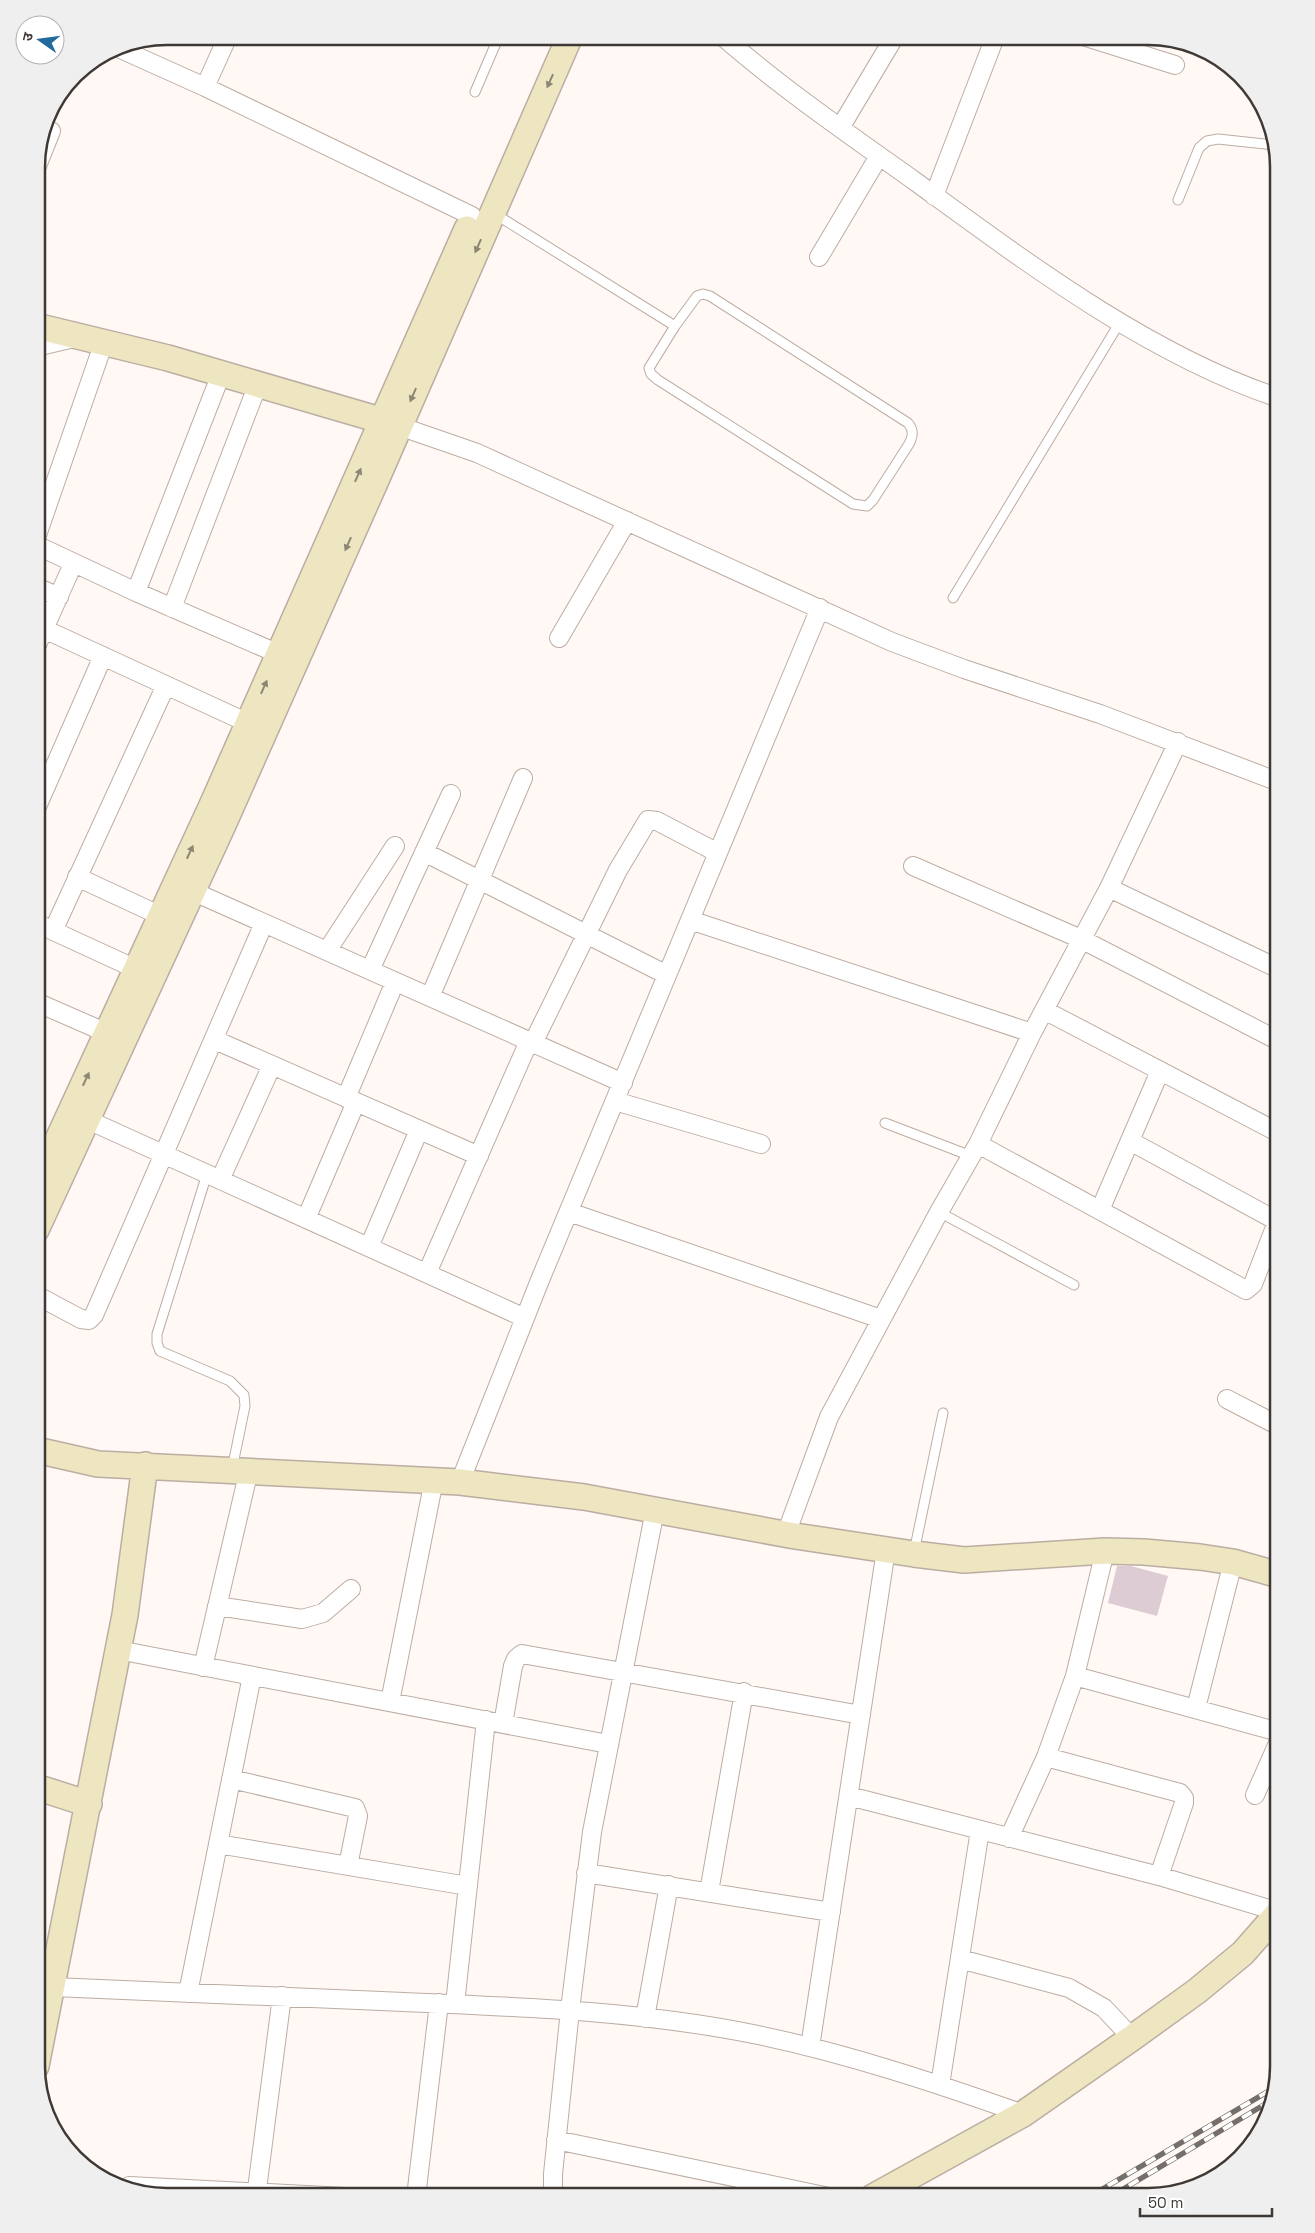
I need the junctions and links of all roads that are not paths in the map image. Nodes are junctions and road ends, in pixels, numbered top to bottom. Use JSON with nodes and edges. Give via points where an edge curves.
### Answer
{"nodes":[{"id":1,"x":224,"y":45,"type":"edge"},
{"id":2,"x":495,"y":45,"type":"edge"},
{"id":3,"x":548,"y":45,"type":"edge"},
{"id":4,"x":566,"y":45,"type":"edge"},
{"id":5,"x":732,"y":45,"type":"edge"},
{"id":6,"x":890,"y":45,"type":"edge"},
{"id":7,"x":992,"y":45,"type":"edge"},
{"id":8,"x":1114,"y":45,"type":"edge"},
{"id":9,"x":127,"y":52,"type":"edge"},
{"id":10,"x":1175,"y":65,"type":"dead end"},
{"id":11,"x":205,"y":87,"type":"junction"},
{"id":12,"x":475,"y":92,"type":"dead end"},
{"id":13,"x":840,"y":128,"type":"junction"},
{"id":14,"x":1268,"y":144,"type":"edge"},
{"id":15,"x":879,"y":156,"type":"junction"},
{"id":16,"x":934,"y":196,"type":"junction"},
{"id":17,"x":1178,"y":200,"type":"dead end"},
{"id":18,"x":482,"y":215,"type":"junction"},
{"id":19,"x":819,"y":258,"type":"dead end"},
{"id":20,"x":1120,"y":322,"type":"junction"},
{"id":21,"x":674,"y":326,"type":"junction"},
{"id":22,"x":45,"y":328,"type":"edge"},
{"id":23,"x":92,"y":340,"type":"junction"},
{"id":24,"x":45,"y":347,"type":"edge"},
{"id":25,"x":222,"y":374,"type":"junction"},
{"id":26,"x":258,"y":384,"type":"junction"},
{"id":27,"x":1270,"y":394,"type":"edge"},
{"id":28,"x":390,"y":423,"type":"junction"},
{"id":29,"x":45,"y":506,"type":"edge"},
{"id":30,"x":627,"y":521,"type":"junction"},
{"id":31,"x":45,"y":550,"type":"edge"},
{"id":32,"x":73,"y":564,"type":"junction"},
{"id":33,"x":45,"y":591,"type":"edge"},
{"id":34,"x":136,"y":592,"type":"junction"},
{"id":35,"x":58,"y":597,"type":"junction"},
{"id":36,"x":953,"y":598,"type":"dead end"},
{"id":37,"x":172,"y":608,"type":"junction"},
{"id":38,"x":820,"y":608,"type":"junction"},
{"id":39,"x":45,"y":627,"type":"edge"},
{"id":40,"x":45,"y":629,"type":"edge"},
{"id":41,"x":559,"y":638,"type":"dead end"},
{"id":42,"x":103,"y":656,"type":"junction"},
{"id":43,"x":287,"y":658,"type":"junction"},
{"id":44,"x":166,"y":685,"type":"junction"},
{"id":45,"x":248,"y":723,"type":"junction"},
{"id":46,"x":1178,"y":742,"type":"junction"},
{"id":47,"x":523,"y":778,"type":"dead end"},
{"id":48,"x":1270,"y":778,"type":"edge"},
{"id":49,"x":45,"y":788,"type":"edge"},
{"id":50,"x":451,"y":794,"type":"dead end"},
{"id":51,"x":396,"y":846,"type":"dead end"},
{"id":52,"x":424,"y":852,"type":"junction"},
{"id":53,"x":718,"y":853,"type":"junction"},
{"id":54,"x":914,"y":866,"type":"dead end"},
{"id":55,"x":77,"y":877,"type":"junction"},
{"id":56,"x":480,"y":880,"type":"junction"},
{"id":57,"x":184,"y":887,"type":"junction"},
{"id":58,"x":1109,"y":888,"type":"junction"},
{"id":59,"x":161,"y":916,"type":"junction"},
{"id":60,"x":690,"y":920,"type":"junction"},
{"id":61,"x":264,"y":923,"type":"junction"},
{"id":62,"x":45,"y":928,"type":"edge"},
{"id":63,"x":53,"y":931,"type":"junction"},
{"id":64,"x":586,"y":933,"type":"junction"},
{"id":65,"x":1082,"y":939,"type":"junction"},
{"id":66,"x":327,"y":951,"type":"junction"},
{"id":67,"x":1270,"y":965,"type":"edge"},
{"id":68,"x":136,"y":969,"type":"junction"},
{"id":69,"x":370,"y":970,"type":"junction"},
{"id":70,"x":668,"y":975,"type":"junction"},
{"id":71,"x":395,"y":982,"type":"junction"},
{"id":72,"x":430,"y":997,"type":"junction"},
{"id":73,"x":45,"y":1006,"type":"edge"},
{"id":74,"x":1044,"y":1010,"type":"junction"},
{"id":75,"x":1032,"y":1032,"type":"junction"},
{"id":76,"x":107,"y":1033,"type":"junction"},
{"id":77,"x":1270,"y":1036,"type":"edge"},
{"id":78,"x":215,"y":1040,"type":"junction"},
{"id":79,"x":531,"y":1042,"type":"junction"},
{"id":80,"x":272,"y":1065,"type":"junction"},
{"id":81,"x":1160,"y":1071,"type":"junction"},
{"id":82,"x":623,"y":1083,"type":"junction"},
{"id":83,"x":351,"y":1100,"type":"junction"},
{"id":84,"x":615,"y":1101,"type":"junction"},
{"id":85,"x":79,"y":1116,"type":"junction"},
{"id":86,"x":885,"y":1123,"type":"dead end"},
{"id":87,"x":1270,"y":1129,"type":"edge"},
{"id":88,"x":419,"y":1130,"type":"junction"},
{"id":89,"x":1130,"y":1141,"type":"junction"},
{"id":90,"x":761,"y":1144,"type":"dead end"},
{"id":91,"x":974,"y":1150,"type":"junction"},
{"id":92,"x":45,"y":1151,"type":"edge"},
{"id":93,"x":163,"y":1154,"type":"junction"},
{"id":94,"x":479,"y":1156,"type":"junction"},
{"id":95,"x":214,"y":1177,"type":"junction"},
{"id":96,"x":45,"y":1206,"type":"edge"},
{"id":97,"x":1100,"y":1210,"type":"junction"},
{"id":98,"x":569,"y":1212,"type":"junction"},
{"id":99,"x":939,"y":1212,"type":"junction"},
{"id":100,"x":1270,"y":1215,"type":"edge"},
{"id":101,"x":306,"y":1219,"type":"junction"},
{"id":102,"x":369,"y":1247,"type":"junction"},
{"id":103,"x":1270,"y":1255,"type":"edge"},
{"id":104,"x":427,"y":1273,"type":"junction"},
{"id":105,"x":1074,"y":1285,"type":"dead end"},
{"id":106,"x":45,"y":1300,"type":"edge"},
{"id":107,"x":525,"y":1318,"type":"junction"},
{"id":108,"x":881,"y":1319,"type":"junction"},
{"id":109,"x":1227,"y":1399,"type":"dead end"},
{"id":110,"x":943,"y":1413,"type":"dead end"},
{"id":111,"x":1270,"y":1421,"type":"edge"},
{"id":112,"x":45,"y":1452,"type":"edge"},
{"id":113,"x":145,"y":1466,"type":"junction"},
{"id":114,"x":241,"y":1470,"type":"junction"},
{"id":115,"x":434,"y":1480,"type":"junction"},
{"id":116,"x":460,"y":1482,"type":"junction"},
{"id":117,"x":656,"y":1510,"type":"junction"},
{"id":118,"x":786,"y":1534,"type":"junction"},
{"id":119,"x":886,"y":1550,"type":"junction"},
{"id":120,"x":1105,"y":1552,"type":"junction"},
{"id":121,"x":914,"y":1554,"type":"junction"},
{"id":122,"x":1233,"y":1562,"type":"junction"},
{"id":123,"x":1270,"y":1572,"type":"edge"},
{"id":124,"x":351,"y":1589,"type":"dead end"},
{"id":125,"x":217,"y":1606,"type":"junction"},
{"id":126,"x":118,"y":1650,"type":"junction"},
{"id":127,"x":203,"y":1667,"type":"junction"},
{"id":128,"x":623,"y":1671,"type":"junction"},
{"id":129,"x":252,"y":1676,"type":"junction"},
{"id":130,"x":1074,"y":1676,"type":"junction"},
{"id":131,"x":744,"y":1692,"type":"junction"},
{"id":132,"x":390,"y":1702,"type":"junction"},
{"id":133,"x":1196,"y":1708,"type":"junction"},
{"id":134,"x":861,"y":1715,"type":"junction"},
{"id":135,"x":495,"y":1722,"type":"junction"},
{"id":136,"x":1270,"y":1729,"type":"edge"},
{"id":137,"x":608,"y":1744,"type":"junction"},
{"id":138,"x":1046,"y":1757,"type":"junction"},
{"id":139,"x":1270,"y":1760,"type":"edge"},
{"id":140,"x":231,"y":1779,"type":"junction"},
{"id":141,"x":45,"y":1790,"type":"edge"},
{"id":142,"x":1254,"y":1795,"type":"dead end"},
{"id":143,"x":848,"y":1796,"type":"junction"},
{"id":144,"x":88,"y":1804,"type":"junction"},
{"id":145,"x":980,"y":1830,"type":"junction"},
{"id":146,"x":1009,"y":1838,"type":"junction"},
{"id":147,"x":218,"y":1844,"type":"junction"},
{"id":148,"x":348,"y":1866,"type":"junction"},
{"id":149,"x":586,"y":1873,"type":"junction"},
{"id":150,"x":1159,"y":1876,"type":"junction"},
{"id":151,"x":669,"y":1885,"type":"junction"},
{"id":152,"x":468,"y":1886,"type":"junction"},
{"id":153,"x":709,"y":1892,"type":"junction"},
{"id":154,"x":1270,"y":1909,"type":"edge"},
{"id":155,"x":831,"y":1912,"type":"junction"},
{"id":156,"x":1270,"y":1922,"type":"edge"},
{"id":157,"x":960,"y":1959,"type":"junction"},
{"id":158,"x":54,"y":1987,"type":"junction"},
{"id":159,"x":188,"y":1993,"type":"junction"},
{"id":160,"x":282,"y":1996,"type":"junction"},
{"id":161,"x":447,"y":2003,"type":"junction"},
{"id":162,"x":570,"y":2010,"type":"junction"},
{"id":163,"x":645,"y":2018,"type":"junction"},
{"id":164,"x":45,"y":2026,"type":"edge"},
{"id":165,"x":1132,"y":2038,"type":"junction"},
{"id":166,"x":810,"y":2047,"type":"junction"},
{"id":167,"x":940,"y":2084,"type":"junction"},
{"id":168,"x":1023,"y":2114,"type":"junction"},
{"id":169,"x":556,"y":2140,"type":"junction"},
{"id":170,"x":257,"y":2188,"type":"edge"},
{"id":171,"x":417,"y":2188,"type":"edge"},
{"id":172,"x":553,"y":2188,"type":"edge"},
{"id":173,"x":786,"y":2188,"type":"edge"},
{"id":174,"x":889,"y":2188,"type":"edge"}],
"edges":[{"from":1,"to":11,"type":"street"},
{"from":2,"to":12,"type":"lane"},
{"from":3,"to":18,"type":"street"},
{"from":4,"to":18,"type":"street","one_way":true},
{"from":5,"to":13,"type":"street"},
{"from":6,"to":13,"type":"street"},
{"from":7,"to":16,"type":"street"},
{"from":8,"to":10,"type":"street"},
{"from":9,"to":11,"type":"street"},
{"from":11,"to":18,"type":"street"},
{"from":13,"to":15,"type":"street"},
{"from":14,"to":17,"type":"lane","via":[[1218,139],[1207,141],[1199,148]]},
{"from":15,"to":16,"type":"street"},
{"from":15,"to":19,"type":"street"},
{"from":16,"to":20,"type":"street"},
{"from":18,"to":21,"type":"lane"},
{"from":18,"to":28,"type":"street"},
{"from":20,"to":27,"type":"street","via":[[1173,353]]},
{"from":20,"to":36,"type":"lane"},
{"from":21,"to":21,"type":"lane","via":[[653,359],[649,368],[652,374],[853,504],[867,506],[873,500],[913,436],[908,423],[710,296],[697,296]]},
{"from":22,"to":23,"type":"street"},
{"from":23,"to":24,"type":"street"},
{"from":23,"to":25,"type":"street"},
{"from":23,"to":29,"type":"street"},
{"from":25,"to":26,"type":"street"},
{"from":25,"to":34,"type":"street"},
{"from":26,"to":28,"type":"street"},
{"from":26,"to":37,"type":"street"},
{"from":28,"to":30,"type":"street","via":[[477,454]]},
{"from":28,"to":43,"type":"street"},
{"from":30,"to":38,"type":"street"},
{"from":30,"to":41,"type":"street"},
{"from":31,"to":32,"type":"street"},
{"from":32,"to":34,"type":"street"},
{"from":32,"to":35,"type":"street"},
{"from":33,"to":35,"type":"street"},
{"from":34,"to":37,"type":"street"},
{"from":35,"to":39,"type":"street"},
{"from":37,"to":43,"type":"street"},
{"from":38,"to":46,"type":"street","via":[[928,656]]},
{"from":38,"to":53,"type":"street"},
{"from":40,"to":42,"type":"street"},
{"from":42,"to":44,"type":"street"},
{"from":42,"to":49,"type":"street"},
{"from":45,"to":43,"type":"street","one_way":true},
{"from":43,"to":57,"type":"street"},
{"from":44,"to":45,"type":"street"},
{"from":44,"to":55,"type":"street"},
{"from":57,"to":45,"type":"street","one_way":true},
{"from":46,"to":48,"type":"street"},
{"from":46,"to":58,"type":"street"},
{"from":47,"to":56,"type":"street"},
{"from":50,"to":52,"type":"street"},
{"from":51,"to":66,"type":"street"},
{"from":52,"to":56,"type":"street"},
{"from":52,"to":69,"type":"street"},
{"from":53,"to":60,"type":"street"},
{"from":53,"to":64,"type":"street","via":[[657,821],[648,820]]},
{"from":54,"to":65,"type":"street"},
{"from":55,"to":59,"type":"street"},
{"from":55,"to":63,"type":"street"},
{"from":56,"to":64,"type":"street"},
{"from":56,"to":72,"type":"street"},
{"from":57,"to":59,"type":"street"},
{"from":57,"to":61,"type":"street"},
{"from":57,"to":85,"type":"street"},
{"from":58,"to":65,"type":"street"},
{"from":58,"to":67,"type":"street"},
{"from":59,"to":68,"type":"street"},
{"from":60,"to":70,"type":"street"},
{"from":60,"to":75,"type":"street"},
{"from":61,"to":66,"type":"street"},
{"from":61,"to":78,"type":"street"},
{"from":62,"to":63,"type":"street"},
{"from":63,"to":68,"type":"street"},
{"from":64,"to":70,"type":"street"},
{"from":64,"to":79,"type":"street"},
{"from":65,"to":74,"type":"street"},
{"from":65,"to":77,"type":"street"},
{"from":66,"to":69,"type":"street"},
{"from":68,"to":76,"type":"street"},
{"from":69,"to":71,"type":"street"},
{"from":70,"to":82,"type":"street"},
{"from":71,"to":72,"type":"street"},
{"from":71,"to":83,"type":"street"},
{"from":72,"to":79,"type":"street"},
{"from":73,"to":76,"type":"street"},
{"from":74,"to":75,"type":"street"},
{"from":74,"to":81,"type":"street"},
{"from":75,"to":91,"type":"street"},
{"from":85,"to":76,"type":"street","one_way":true},
{"from":78,"to":80,"type":"street"},
{"from":78,"to":93,"type":"street"},
{"from":79,"to":82,"type":"street"},
{"from":79,"to":94,"type":"street"},
{"from":80,"to":83,"type":"street"},
{"from":80,"to":95,"type":"street"},
{"from":81,"to":87,"type":"street"},
{"from":81,"to":89,"type":"street"},
{"from":82,"to":84,"type":"street"},
{"from":83,"to":88,"type":"street"},
{"from":83,"to":101,"type":"street"},
{"from":84,"to":90,"type":"street"},
{"from":84,"to":98,"type":"street"},
{"from":85,"to":92,"type":"street"},
{"from":85,"to":93,"type":"street"},
{"from":85,"to":96,"type":"street"},
{"from":86,"to":91,"type":"lane"},
{"from":88,"to":94,"type":"street"},
{"from":88,"to":102,"type":"street"},
{"from":89,"to":97,"type":"street"},
{"from":89,"to":100,"type":"street"},
{"from":91,"to":97,"type":"street"},
{"from":91,"to":99,"type":"street"},
{"from":93,"to":95,"type":"street"},
{"from":93,"to":106,"type":"street","via":[[91,1318],[81,1319]]},
{"from":94,"to":104,"type":"street"},
{"from":95,"to":101,"type":"street"},
{"from":95,"to":114,"type":"lane","via":[[156,1343],[160,1351],[230,1382],[244,1395]]},
{"from":97,"to":103,"type":"street","via":[[1246,1290]]},
{"from":98,"to":107,"type":"street"},
{"from":98,"to":108,"type":"street"},
{"from":99,"to":105,"type":"lane"},
{"from":99,"to":108,"type":"street"},
{"from":101,"to":102,"type":"street"},
{"from":102,"to":104,"type":"street"},
{"from":104,"to":107,"type":"street"},
{"from":107,"to":116,"type":"street"},
{"from":108,"to":118,"type":"street","via":[[830,1417]]},
{"from":109,"to":111,"type":"street"},
{"from":110,"to":121,"type":"lane"},
{"from":112,"to":113,"type":"street","via":[[98,1464]]},
{"from":113,"to":114,"type":"street"},
{"from":113,"to":126,"type":"street"},
{"from":114,"to":115,"type":"street"},
{"from":114,"to":125,"type":"street"},
{"from":115,"to":116,"type":"street"},
{"from":115,"to":132,"type":"street"},
{"from":116,"to":117,"type":"street","via":[[584,1496]]},
{"from":117,"to":118,"type":"street"},
{"from":117,"to":128,"type":"street"},
{"from":118,"to":119,"type":"street"},
{"from":119,"to":121,"type":"street"},
{"from":119,"to":134,"type":"street"},
{"from":120,"to":121,"type":"street","via":[[964,1560]]},
{"from":120,"to":122,"type":"street","via":[[1177,1554]]},
{"from":120,"to":130,"type":"street"},
{"from":122,"to":123,"type":"street"},
{"from":122,"to":133,"type":"street"},
{"from":124,"to":125,"type":"street","via":[[323,1612],[302,1619]]},
{"from":125,"to":127,"type":"street"},
{"from":126,"to":127,"type":"street"},
{"from":126,"to":144,"type":"street"},
{"from":127,"to":129,"type":"street"},
{"from":128,"to":131,"type":"street"},
{"from":128,"to":135,"type":"street","via":[[522,1654],[516,1659]]},
{"from":128,"to":137,"type":"street"},
{"from":129,"to":132,"type":"street"},
{"from":129,"to":140,"type":"street"},
{"from":130,"to":133,"type":"street"},
{"from":130,"to":138,"type":"street"},
{"from":131,"to":134,"type":"street"},
{"from":131,"to":153,"type":"street"},
{"from":132,"to":135,"type":"street"},
{"from":133,"to":136,"type":"street"},
{"from":134,"to":143,"type":"street"},
{"from":135,"to":137,"type":"street"},
{"from":135,"to":152,"type":"street"},
{"from":137,"to":149,"type":"street"},
{"from":138,"to":146,"type":"street"},
{"from":138,"to":150,"type":"street","via":[[1180,1793],[1184,1803]]},
{"from":139,"to":142,"type":"street"},
{"from":140,"to":147,"type":"street"},
{"from":140,"to":148,"type":"street","via":[[355,1808],[358,1816]]},
{"from":141,"to":144,"type":"street"},
{"from":143,"to":145,"type":"street"},
{"from":143,"to":155,"type":"street"},
{"from":144,"to":158,"type":"street"},
{"from":145,"to":146,"type":"street"},
{"from":145,"to":157,"type":"street"},
{"from":146,"to":150,"type":"street"},
{"from":147,"to":148,"type":"street"},
{"from":147,"to":159,"type":"street"},
{"from":148,"to":152,"type":"street"},
{"from":149,"to":151,"type":"street"},
{"from":149,"to":162,"type":"street"},
{"from":150,"to":154,"type":"street"},
{"from":151,"to":153,"type":"street"},
{"from":151,"to":163,"type":"street"},
{"from":152,"to":161,"type":"street"},
{"from":153,"to":155,"type":"street"},
{"from":155,"to":166,"type":"street"},
{"from":156,"to":165,"type":"street","via":[[1243,1953]]},
{"from":157,"to":165,"type":"street","via":[[1069,1988],[1104,2008]]},
{"from":157,"to":167,"type":"street"},
{"from":158,"to":159,"type":"street"},
{"from":158,"to":164,"type":"street"},
{"from":159,"to":160,"type":"street"},
{"from":160,"to":161,"type":"street"},
{"from":160,"to":170,"type":"street"},
{"from":161,"to":162,"type":"street"},
{"from":161,"to":171,"type":"street"},
{"from":162,"to":163,"type":"street"},
{"from":162,"to":169,"type":"street"},
{"from":163,"to":166,"type":"street"},
{"from":165,"to":168,"type":"street"},
{"from":166,"to":167,"type":"street"},
{"from":167,"to":168,"type":"street"},
{"from":168,"to":174,"type":"street"},
{"from":169,"to":172,"type":"street"},
{"from":169,"to":173,"type":"street"}]}
